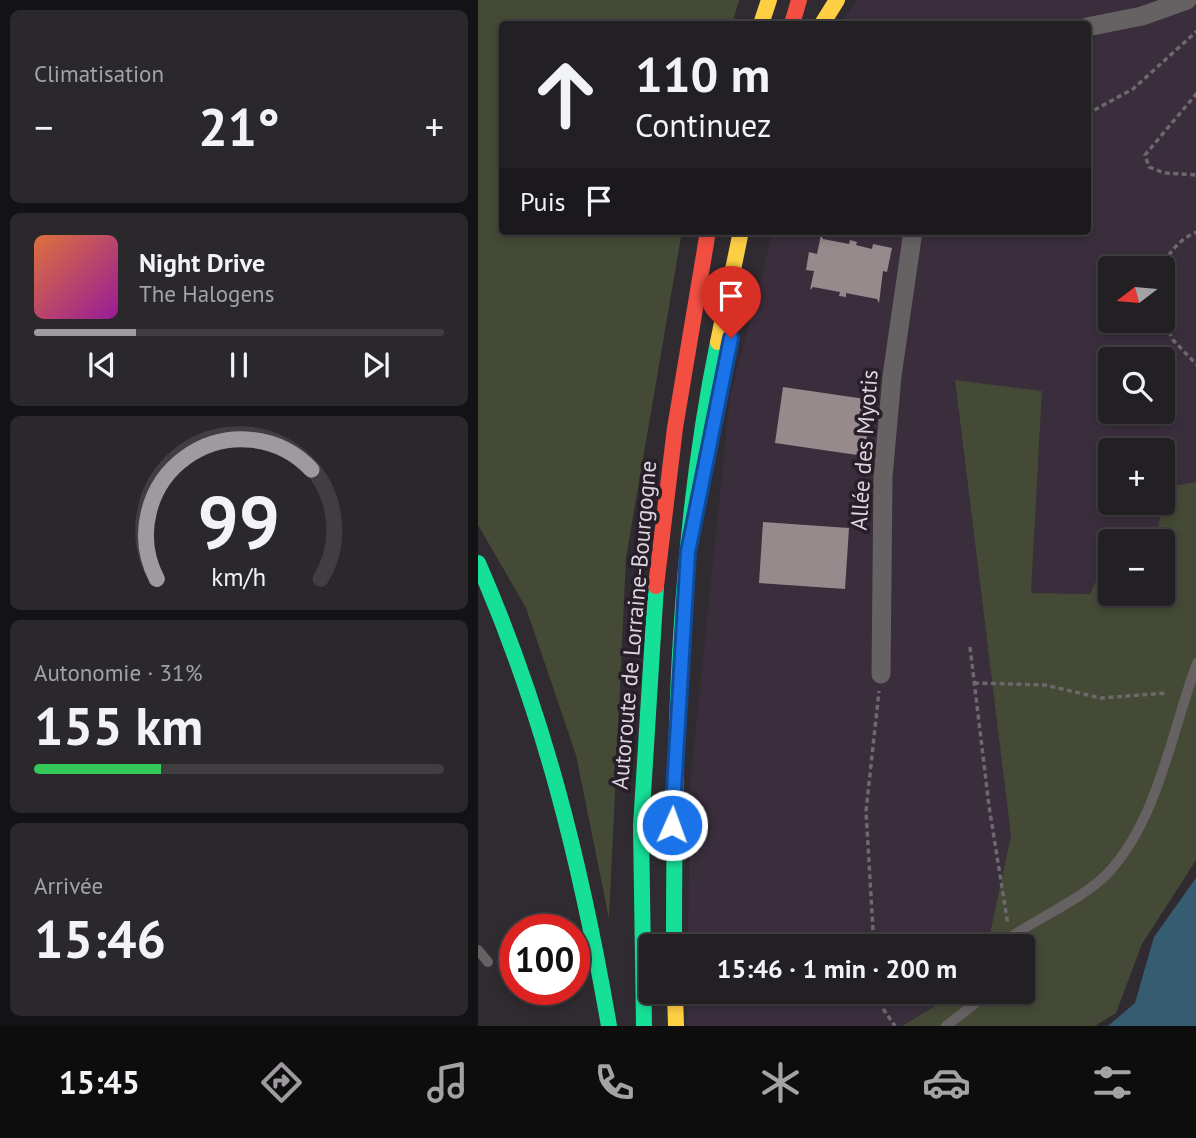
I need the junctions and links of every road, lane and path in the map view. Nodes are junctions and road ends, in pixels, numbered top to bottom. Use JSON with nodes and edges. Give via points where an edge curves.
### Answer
{"nodes":[{"id":1,"x":768,"y":0,"type":"edge"},
{"id":2,"x":799,"y":0,"type":"edge"},
{"id":3,"x":837,"y":0,"type":"edge"},
{"id":4,"x":1187,"y":0,"type":"edge"},
{"id":5,"x":762,"y":21,"type":"edge"},
{"id":6,"x":793,"y":21,"type":"edge"},
{"id":7,"x":824,"y":21,"type":"edge"},
{"id":8,"x":1091,"y":26,"type":"edge"},
{"id":9,"x":1196,"y":31,"type":"edge"},
{"id":10,"x":1196,"y":93,"type":"edge"},
{"id":11,"x":1091,"y":112,"type":"edge"},
{"id":12,"x":1196,"y":175,"type":"edge"},
{"id":13,"x":1196,"y":232,"type":"edge"},
{"id":14,"x":707,"y":235,"type":"edge"},
{"id":15,"x":740,"y":235,"type":"edge"},
{"id":16,"x":752,"y":235,"type":"edge"},
{"id":17,"x":912,"y":235,"type":"edge"},
{"id":18,"x":1166,"y":256,"type":"edge"},
{"id":19,"x":1170,"y":333,"type":"edge"},
{"id":20,"x":1196,"y":365,"type":"edge"},
{"id":21,"x":688,"y":552,"type":"junction"},
{"id":22,"x":479,"y":564,"type":"edge"},
{"id":23,"x":970,"y":647,"type":"dead end"},
{"id":24,"x":1196,"y":663,"type":"edge"},
{"id":25,"x":881,"y":674,"type":"joint"},
{"id":26,"x":974,"y":683,"type":"junction"},
{"id":27,"x":1167,"y":693,"type":"dead end"},
{"id":28,"x":674,"y":934,"type":"edge"},
{"id":29,"x":873,"y":934,"type":"edge"},
{"id":30,"x":1013,"y":934,"type":"edge"},
{"id":31,"x":1017,"y":934,"type":"edge"},
{"id":32,"x":478,"y":950,"type":"edge"},
{"id":33,"x":488,"y":962,"type":"dead end"},
{"id":34,"x":675,"y":1004,"type":"edge"},
{"id":35,"x":883,"y":1004,"type":"edge"},
{"id":36,"x":974,"y":1004,"type":"edge"},
{"id":37,"x":609,"y":1026,"type":"edge"},
{"id":38,"x":644,"y":1026,"type":"edge"},
{"id":39,"x":676,"y":1026,"type":"edge"},
{"id":40,"x":895,"y":1026,"type":"edge"},
{"id":41,"x":946,"y":1026,"type":"edge"}],
"edges":[{"from":1,"to":5,"type":"highway"},
{"from":2,"to":6,"type":"highway"},
{"from":3,"to":7,"type":"highway"},
{"from":4,"to":8,"type":"street","via":[[1142,16]]},
{"from":9,"to":11,"type":"path","via":[[1133,89]]},
{"from":10,"to":12,"type":"path","via":[[1145,155],[1149,167],[1164,173]]},
{"from":13,"to":18,"type":"path"},
{"from":14,"to":38,"type":"highway","name":"Autoroute de Lorraine-Bourgogne","via":[[673,432],[654,586],[642,762]]},
{"from":15,"to":21,"type":"highway","name":"Autoroute de Lorraine-Bourgogne","via":[[704,409]]},
{"from":16,"to":21,"type":"highway"},
{"from":17,"to":25,"type":"street","name":"Allée des Myotis","via":[[883,477]]},
{"from":19,"to":20,"type":"path"},
{"from":21,"to":28,"type":"highway","name":"Autoroute de Lorraine-Bourgogne","via":[[674,749]]},
{"from":22,"to":37,"type":"highway","via":[[529,680],[554,760]]},
{"from":23,"to":26,"type":"path"},
{"from":24,"to":31,"type":"lane","via":[[1162,775],[1132,839],[1107,874]]},
{"from":25,"to":29,"type":"path","via":[[866,811]]},
{"from":26,"to":27,"type":"path","via":[[1045,685],[1101,698]]},
{"from":26,"to":30,"type":"path","via":[[1006,921]]},
{"from":32,"to":33,"type":"lane"},
{"from":34,"to":39,"type":"highway"},
{"from":35,"to":40,"type":"path"},
{"from":36,"to":41,"type":"lane"}]}
